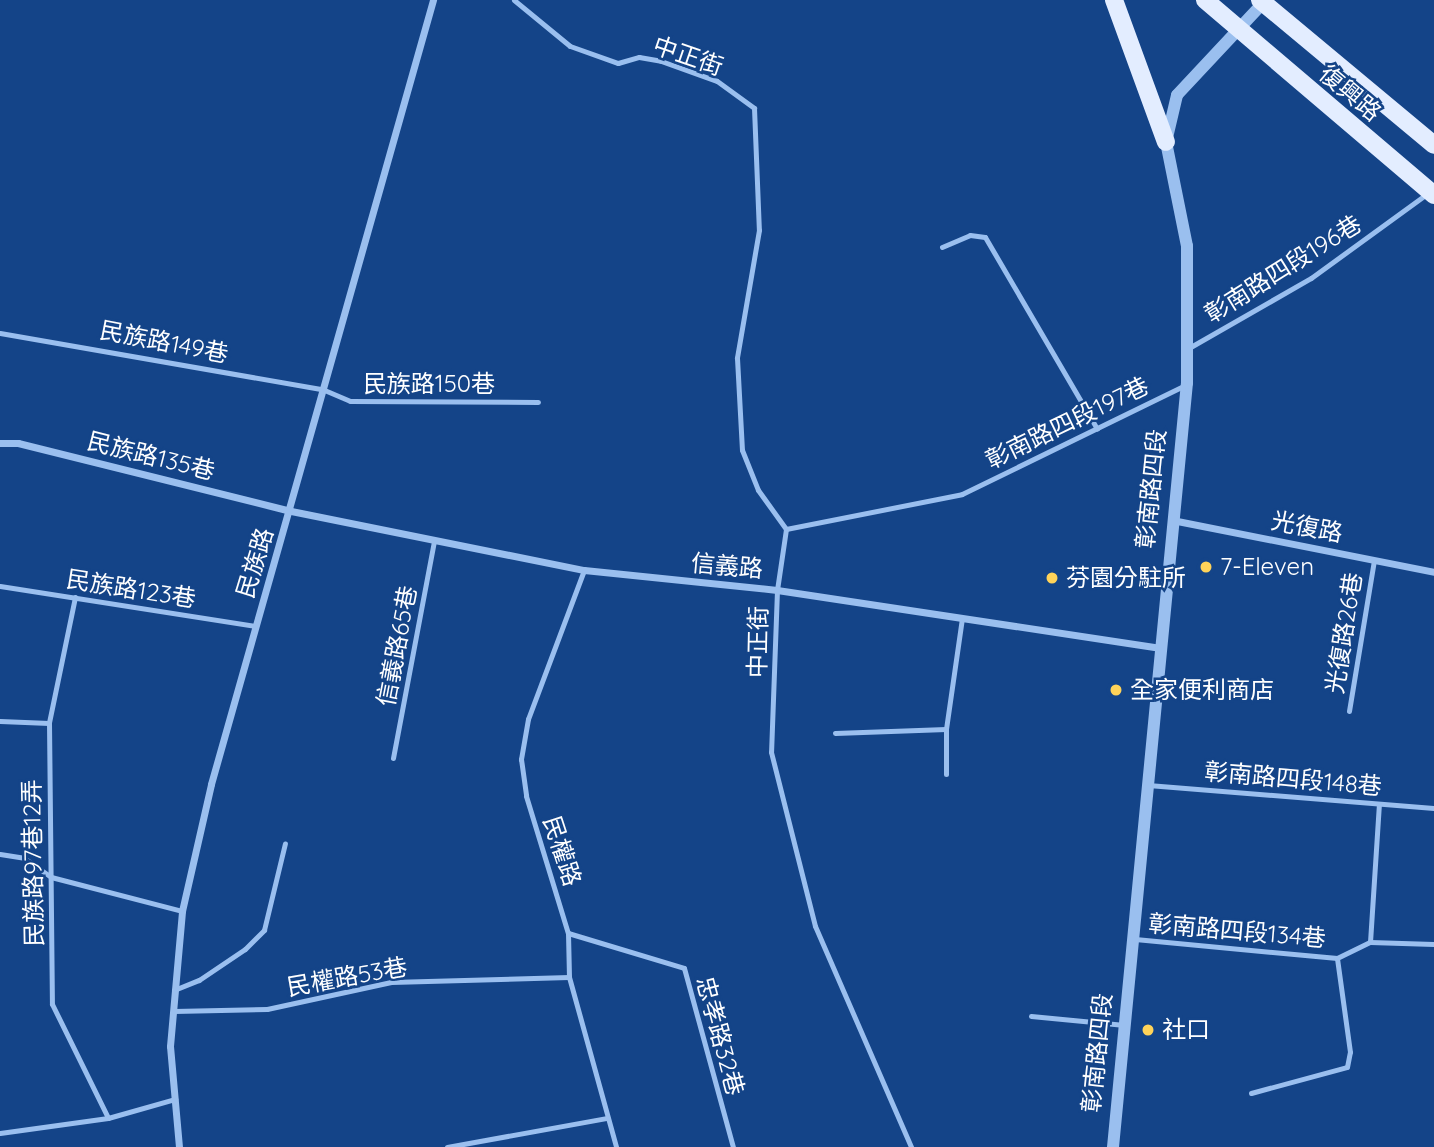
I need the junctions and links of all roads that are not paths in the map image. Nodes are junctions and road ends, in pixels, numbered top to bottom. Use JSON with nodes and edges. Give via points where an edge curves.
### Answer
{"nodes":[{"id":1,"x":433,"y":0,"type":"edge"},
{"id":2,"x":514,"y":0,"type":"edge"},
{"id":3,"x":1114,"y":0,"type":"edge"},
{"id":4,"x":1205,"y":0,"type":"edge"},
{"id":5,"x":1263,"y":1,"type":"edge"},
{"id":6,"x":1236,"y":27,"type":"junction"},
{"id":7,"x":1166,"y":142,"type":"junction"},
{"id":8,"x":1434,"y":145,"type":"edge"},
{"id":9,"x":1432,"y":194,"type":"edge"},
{"id":10,"x":942,"y":247,"type":"dead end"},
{"id":11,"x":0,"y":332,"type":"edge"},
{"id":12,"x":1187,"y":349,"type":"junction"},
{"id":13,"x":1187,"y":383,"type":"junction"},
{"id":14,"x":322,"y":389,"type":"junction"},
{"id":15,"x":538,"y":402,"type":"dead end"},
{"id":16,"x":1097,"y":429,"type":"junction"},
{"id":17,"x":0,"y":443,"type":"edge"},
{"id":18,"x":291,"y":511,"type":"junction"},
{"id":19,"x":1172,"y":520,"type":"junction"},
{"id":20,"x":786,"y":529,"type":"junction"},
{"id":21,"x":435,"y":540,"type":"junction"},
{"id":22,"x":1374,"y":560,"type":"junction"},
{"id":23,"x":584,"y":570,"type":"junction"},
{"id":24,"x":1434,"y":572,"type":"edge"},
{"id":25,"x":0,"y":586,"type":"edge"},
{"id":26,"x":776,"y":590,"type":"junction"},
{"id":27,"x":75,"y":597,"type":"junction"},
{"id":28,"x":962,"y":618,"type":"junction"},
{"id":29,"x":256,"y":626,"type":"junction"},
{"id":30,"x":1161,"y":648,"type":"junction"},
{"id":31,"x":1349,"y":711,"type":"dead end"},
{"id":32,"x":0,"y":721,"type":"edge"},
{"id":33,"x":49,"y":723,"type":"junction"},
{"id":34,"x":946,"y":729,"type":"junction"},
{"id":35,"x":835,"y":733,"type":"dead end"},
{"id":36,"x":394,"y":758,"type":"dead end"},
{"id":37,"x":946,"y":774,"type":"dead end"},
{"id":38,"x":1148,"y":785,"type":"junction"},
{"id":39,"x":1379,"y":804,"type":"junction"},
{"id":40,"x":1434,"y":808,"type":"edge"},
{"id":41,"x":285,"y":843,"type":"dead end"},
{"id":42,"x":0,"y":854,"type":"edge"},
{"id":43,"x":51,"y":877,"type":"junction"},
{"id":44,"x":182,"y":911,"type":"junction"},
{"id":45,"x":568,"y":933,"type":"junction"},
{"id":46,"x":1132,"y":939,"type":"junction"},
{"id":47,"x":1370,"y":942,"type":"junction"},
{"id":48,"x":1434,"y":944,"type":"edge"},
{"id":49,"x":1337,"y":957,"type":"junction"},
{"id":50,"x":569,"y":977,"type":"junction"},
{"id":51,"x":174,"y":990,"type":"junction"},
{"id":52,"x":174,"y":1011,"type":"junction"},
{"id":53,"x":1031,"y":1016,"type":"dead end"},
{"id":54,"x":1125,"y":1025,"type":"junction"},
{"id":55,"x":1251,"y":1093,"type":"dead end"},
{"id":56,"x":175,"y":1099,"type":"junction"},
{"id":57,"x":108,"y":1118,"type":"junction"},
{"id":58,"x":607,"y":1118,"type":"junction"},
{"id":59,"x":0,"y":1133,"type":"edge"},
{"id":60,"x":178,"y":1147,"type":"edge"},
{"id":61,"x":447,"y":1147,"type":"edge"},
{"id":62,"x":616,"y":1147,"type":"edge"},
{"id":63,"x":733,"y":1147,"type":"edge"},
{"id":64,"x":911,"y":1147,"type":"edge"},
{"id":65,"x":1113,"y":1147,"type":"edge"}],
"edges":[{"from":1,"to":14,"type":"street","name":"民族路"},
{"from":2,"to":20,"type":"lane","name":"中正街","via":[[570,46],[618,63],[639,57],[661,61],[717,80],[754,108],[759,230],[737,358],[742,450],[758,490]]},
{"from":3,"to":7,"type":"main road"},
{"from":4,"to":6,"type":"main road"},
{"from":5,"to":6,"type":"street","name":"彰南路四段"},
{"from":5,"to":8,"type":"main road","name":"復興路"},
{"from":6,"to":7,"type":"street","name":"彰南路四段","via":[[1178,95]]},
{"from":6,"to":9,"type":"main road","name":"復興路"},
{"from":7,"to":12,"type":"street","name":"彰南路四段","via":[[1187,246]]},
{"from":9,"to":12,"type":"lane","name":"彰南路四段196巷","via":[[1311,278]]},
{"from":10,"to":16,"type":"lane","via":[[970,235],[985,237]]},
{"from":11,"to":14,"type":"lane","name":"民族路149巷"},
{"from":12,"to":13,"type":"street","name":"彰南路四段"},
{"from":13,"to":16,"type":"lane","name":"彰南路四段197巷"},
{"from":13,"to":19,"type":"street","name":"彰南路四段"},
{"from":14,"to":15,"type":"lane","name":"民族路150巷","via":[[350,401]]},
{"from":14,"to":18,"type":"street","name":"民族路"},
{"from":16,"to":20,"type":"lane","name":"彰南路四段197巷","via":[[962,494]]},
{"from":17,"to":18,"type":"street","name":"民族路135巷","via":[[18,443]]},
{"from":18,"to":21,"type":"street","name":"信義路"},
{"from":18,"to":29,"type":"street","name":"民族路"},
{"from":19,"to":22,"type":"street","name":"光復路"},
{"from":19,"to":30,"type":"street","name":"彰南路四段"},
{"from":20,"to":26,"type":"lane","name":"中正街"},
{"from":21,"to":23,"type":"street","name":"信義路"},
{"from":21,"to":36,"type":"lane","name":"信義路65巷"},
{"from":22,"to":24,"type":"street","name":"光復路"},
{"from":22,"to":31,"type":"lane","name":"光復路26巷"},
{"from":23,"to":26,"type":"street","name":"信義路"},
{"from":23,"to":45,"type":"lane","name":"民權路","via":[[528,719],[521,759],[526,796]]},
{"from":25,"to":27,"type":"lane","name":"民族路123巷"},
{"from":26,"to":28,"type":"street","name":"信義路"},
{"from":26,"to":64,"type":"lane","name":"中正街","via":[[771,752],[787,821],[815,926]]},
{"from":27,"to":29,"type":"lane","name":"民族路123巷"},
{"from":27,"to":33,"type":"lane","name":"民族路97巷12弄"},
{"from":28,"to":30,"type":"street","name":"信義路"},
{"from":28,"to":34,"type":"lane"},
{"from":29,"to":44,"type":"street","name":"民族路"},
{"from":30,"to":38,"type":"street","name":"彰南路四段"},
{"from":32,"to":33,"type":"lane"},
{"from":33,"to":43,"type":"lane","name":"民族路97巷12弄"},
{"from":34,"to":35,"type":"lane"},
{"from":34,"to":37,"type":"lane"},
{"from":38,"to":39,"type":"lane","name":"彰南路四段148巷"},
{"from":38,"to":46,"type":"street","name":"彰南路四段"},
{"from":39,"to":40,"type":"lane","name":"彰南路四段148巷"},
{"from":39,"to":47,"type":"lane"},
{"from":41,"to":51,"type":"lane","via":[[264,930],[199,980]]},
{"from":42,"to":43,"type":"lane","via":[[24,858]]},
{"from":43,"to":44,"type":"lane"},
{"from":43,"to":57,"type":"lane","name":"民族路97巷12弄","via":[[52,1004]]},
{"from":44,"to":51,"type":"street","name":"民族路"},
{"from":45,"to":50,"type":"lane","name":"民權路"},
{"from":45,"to":63,"type":"lane","name":"忠孝路32巷","via":[[684,968]]},
{"from":46,"to":49,"type":"lane","name":"彰南路四段134巷"},
{"from":46,"to":54,"type":"street","name":"彰南路四段"},
{"from":47,"to":48,"type":"lane"},
{"from":47,"to":49,"type":"lane"},
{"from":49,"to":55,"type":"lane","via":[[1350,1052],[1347,1067]]},
{"from":50,"to":52,"type":"lane","name":"民權路53巷","via":[[391,982],[267,1009]]},
{"from":50,"to":58,"type":"lane","name":"民權路"},
{"from":51,"to":52,"type":"street","name":"民族路"},
{"from":52,"to":56,"type":"street","name":"民族路","via":[[170,1046]]},
{"from":53,"to":54,"type":"lane"},
{"from":54,"to":65,"type":"street","name":"彰南路四段"},
{"from":56,"to":57,"type":"lane"},
{"from":56,"to":60,"type":"street","name":"民族路"},
{"from":57,"to":59,"type":"lane"},
{"from":58,"to":61,"type":"lane"},
{"from":58,"to":62,"type":"lane","name":"民權路"}]}
